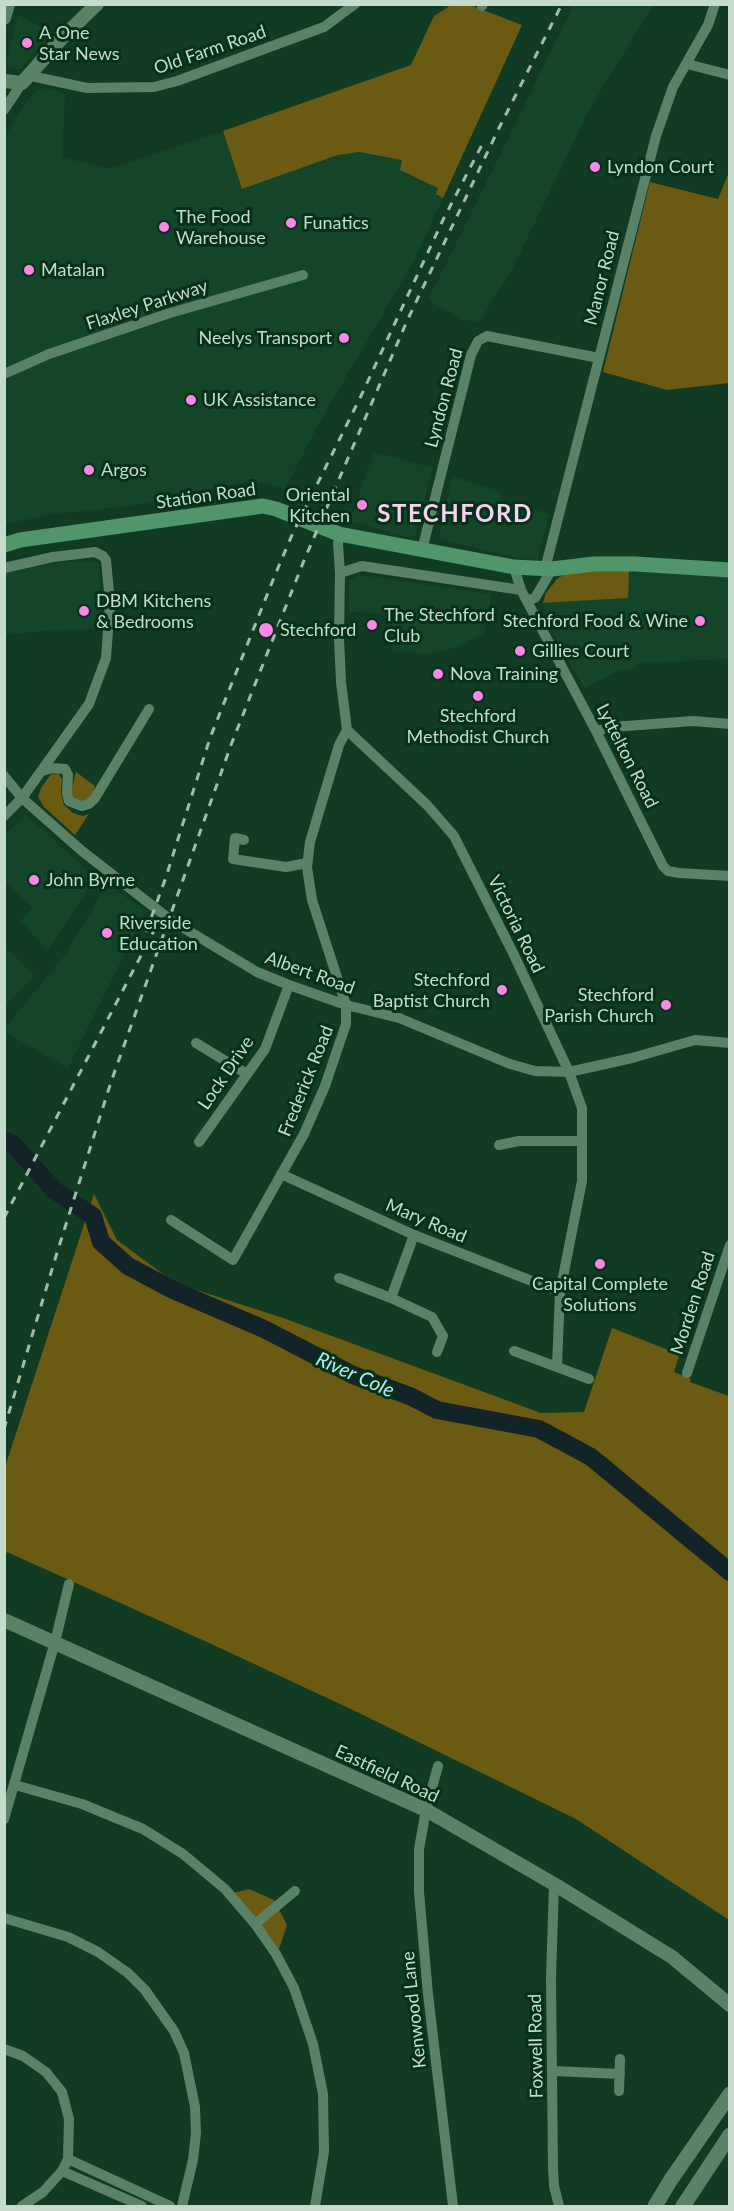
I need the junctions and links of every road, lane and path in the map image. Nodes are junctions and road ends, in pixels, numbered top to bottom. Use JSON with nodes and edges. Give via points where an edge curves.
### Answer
{"nodes":[{"id":1,"x":8,"y":4,"type":"edge"},
{"id":2,"x":97,"y":4,"type":"edge"},
{"id":3,"x":356,"y":4,"type":"edge"},
{"id":4,"x":715,"y":4,"type":"edge"},
{"id":5,"x":4,"y":18,"type":"edge"},
{"id":6,"x":687,"y":64,"type":"junction"},
{"id":7,"x":729,"y":75,"type":"edge"},
{"id":8,"x":27,"y":80,"type":"junction"},
{"id":9,"x":4,"y":81,"type":"edge"},
{"id":10,"x":4,"y":110,"type":"edge"},
{"id":11,"x":303,"y":275,"type":"dead end"},
{"id":12,"x":599,"y":358,"type":"junction"},
{"id":13,"x":4,"y":374,"type":"edge"},
{"id":14,"x":337,"y":533,"type":"junction"},
{"id":15,"x":4,"y":545,"type":"edge"},
{"id":16,"x":422,"y":550,"type":"junction"},
{"id":17,"x":514,"y":567,"type":"junction"},
{"id":18,"x":4,"y":568,"type":"edge"},
{"id":19,"x":548,"y":569,"type":"junction"},
{"id":20,"x":729,"y":570,"type":"edge"},
{"id":21,"x":340,"y":573,"type":"junction"},
{"id":22,"x":521,"y":590,"type":"junction"},
{"id":23,"x":527,"y":600,"type":"junction"},
{"id":24,"x":149,"y":709,"type":"dead end"},
{"id":25,"x":729,"y":724,"type":"edge"},
{"id":26,"x":347,"y":730,"type":"junction"},
{"id":27,"x":596,"y":731,"type":"junction"},
{"id":28,"x":42,"y":771,"type":"junction"},
{"id":29,"x":4,"y":776,"type":"edge"},
{"id":30,"x":22,"y":798,"type":"junction"},
{"id":31,"x":4,"y":816,"type":"edge"},
{"id":32,"x":244,"y":840,"type":"dead end"},
{"id":33,"x":307,"y":863,"type":"junction"},
{"id":34,"x":729,"y":876,"type":"edge"},
{"id":35,"x":289,"y":985,"type":"junction"},
{"id":36,"x":346,"y":1005,"type":"junction"},
{"id":37,"x":196,"y":1043,"type":"dead end"},
{"id":38,"x":729,"y":1043,"type":"edge"},
{"id":39,"x":569,"y":1072,"type":"junction"},
{"id":40,"x":247,"y":1074,"type":"junction"},
{"id":41,"x":582,"y":1141,"type":"junction"},
{"id":42,"x":199,"y":1142,"type":"dead end"},
{"id":43,"x":499,"y":1145,"type":"dead end"},
{"id":44,"x":281,"y":1174,"type":"junction"},
{"id":45,"x":171,"y":1220,"type":"dead end"},
{"id":46,"x":414,"y":1235,"type":"junction"},
{"id":47,"x":729,"y":1245,"type":"edge"},
{"id":48,"x":339,"y":1278,"type":"dead end"},
{"id":49,"x":560,"y":1292,"type":"junction"},
{"id":50,"x":391,"y":1298,"type":"junction"},
{"id":51,"x":514,"y":1351,"type":"dead end"},
{"id":52,"x":437,"y":1352,"type":"dead end"},
{"id":53,"x":557,"y":1366,"type":"junction"},
{"id":54,"x":687,"y":1373,"type":"dead end"},
{"id":55,"x":589,"y":1379,"type":"dead end"},
{"id":56,"x":69,"y":1584,"type":"dead end"},
{"id":57,"x":4,"y":1620,"type":"edge"},
{"id":58,"x":55,"y":1642,"type":"junction"},
{"id":59,"x":438,"y":1766,"type":"dead end"},
{"id":60,"x":15,"y":1785,"type":"junction"},
{"id":61,"x":426,"y":1810,"type":"junction"},
{"id":62,"x":4,"y":1819,"type":"edge"},
{"id":63,"x":554,"y":1884,"type":"junction"},
{"id":64,"x":295,"y":1891,"type":"dead end"},
{"id":65,"x":4,"y":1918,"type":"edge"},
{"id":66,"x":255,"y":1924,"type":"junction"},
{"id":67,"x":729,"y":2005,"type":"edge"},
{"id":68,"x":4,"y":2049,"type":"edge"},
{"id":69,"x":620,"y":2059,"type":"dead end"},
{"id":70,"x":553,"y":2070,"type":"junction"},
{"id":71,"x":620,"y":2074,"type":"junction"},
{"id":72,"x":619,"y":2091,"type":"dead end"},
{"id":73,"x":729,"y":2094,"type":"edge"},
{"id":74,"x":729,"y":2135,"type":"edge"},
{"id":75,"x":68,"y":2159,"type":"junction"},
{"id":76,"x":62,"y":2171,"type":"junction"},
{"id":77,"x":22,"y":2206,"type":"edge"},
{"id":78,"x":142,"y":2206,"type":"edge"},
{"id":79,"x":170,"y":2206,"type":"edge"},
{"id":80,"x":182,"y":2206,"type":"edge"},
{"id":81,"x":315,"y":2206,"type":"edge"},
{"id":82,"x":453,"y":2206,"type":"edge"},
{"id":83,"x":559,"y":2206,"type":"edge"},
{"id":84,"x":655,"y":2206,"type":"edge"},
{"id":85,"x":683,"y":2206,"type":"edge"}],
"edges":[{"from":1,"to":5,"type":"street"},
{"from":2,"to":8,"type":"street"},
{"from":3,"to":8,"type":"street","name":"Old Farm Road","via":[[324,27],[154,87],[87,88]]},
{"from":4,"to":6,"type":"street","name":"Manor Road"},
{"from":6,"to":7,"type":"street"},
{"from":6,"to":12,"type":"street","name":"Manor Road","via":[[673,87],[656,136]]},
{"from":8,"to":9,"type":"street"},
{"from":8,"to":10,"type":"street"},
{"from":11,"to":13,"type":"street","name":"Flaxley Parkway","via":[[170,313],[49,354]]},
{"from":12,"to":16,"type":"street","name":"Lyndon Road","via":[[487,336],[478,341],[471,355]]},
{"from":12,"to":19,"type":"street","name":"Manor Road"},
{"from":14,"to":15,"type":"main road","name":"Station Road","via":[[263,506]]},
{"from":14,"to":16,"type":"main road","name":"Station Road"},
{"from":14,"to":21,"type":"street"},
{"from":16,"to":17,"type":"main road","name":"Station Road"},
{"from":17,"to":19,"type":"main road","name":"Station Road"},
{"from":17,"to":22,"type":"street","name":"Lyttelton Road"},
{"from":18,"to":28,"type":"street","via":[[95,552],[106,560],[110,603],[106,658],[89,704]]},
{"from":19,"to":20,"type":"main road","name":"Station Road","via":[[635,564]]},
{"from":19,"to":23,"type":"street","via":[[535,598]]},
{"from":21,"to":22,"type":"street","via":[[362,566]]},
{"from":21,"to":26,"type":"street","via":[[339,649]]},
{"from":22,"to":23,"type":"street","name":"Lyttelton Road"},
{"from":23,"to":27,"type":"street","name":"Lyttelton Road"},
{"from":24,"to":28,"type":"street","via":[[89,804],[82,806],[69,801],[65,769]]},
{"from":25,"to":27,"type":"street","via":[[693,721]]},
{"from":26,"to":33,"type":"street","name":"Frederick Road","via":[[339,745]]},
{"from":26,"to":39,"type":"street","name":"Victoria Road","via":[[427,805],[454,837]]},
{"from":27,"to":34,"type":"street","name":"Lyttelton Road","via":[[663,866],[679,873]]},
{"from":28,"to":30,"type":"street"},
{"from":29,"to":30,"type":"street","name":"Albert Road"},
{"from":30,"to":31,"type":"street"},
{"from":30,"to":35,"type":"street","name":"Albert Road","via":[[172,921],[257,972]]},
{"from":32,"to":33,"type":"street","via":[[235,838],[233,859],[286,867]]},
{"from":33,"to":36,"type":"street","name":"Frederick Road","via":[[312,900]]},
{"from":35,"to":36,"type":"street","name":"Albert Road"},
{"from":35,"to":40,"type":"street","name":"Lock Drive","via":[[265,1049]]},
{"from":36,"to":39,"type":"street","name":"Albert Road","via":[[399,1018],[510,1064],[535,1071]]},
{"from":36,"to":44,"type":"street","name":"Frederick Road","via":[[346,1024],[326,1086]]},
{"from":37,"to":40,"type":"street"},
{"from":38,"to":39,"type":"street","name":"Albert Road","via":[[695,1040]]},
{"from":39,"to":41,"type":"street","name":"Victoria Road","via":[[582,1108]]},
{"from":40,"to":42,"type":"street","name":"Lock Drive"},
{"from":41,"to":43,"type":"street","via":[[519,1141]]},
{"from":41,"to":49,"type":"street","name":"Victoria Road","via":[[582,1181]]},
{"from":44,"to":45,"type":"street","name":"Frederick Road","via":[[233,1260]]},
{"from":44,"to":46,"type":"street","name":"Mary Road"},
{"from":46,"to":49,"type":"street","name":"Mary Road"},
{"from":46,"to":50,"type":"street"},
{"from":47,"to":54,"type":"street","name":"Morden Road"},
{"from":48,"to":50,"type":"street"},
{"from":49,"to":53,"type":"street","name":"Victoria Road"},
{"from":50,"to":52,"type":"street","via":[[432,1317],[443,1336]]},
{"from":51,"to":53,"type":"street"},
{"from":53,"to":55,"type":"street"},
{"from":56,"to":58,"type":"street"},
{"from":57,"to":58,"type":"street","name":"Eastfield Road"},
{"from":58,"to":60,"type":"street"},
{"from":58,"to":61,"type":"street","name":"Eastfield Road"},
{"from":59,"to":61,"type":"street","name":"Kenwood Lane"},
{"from":60,"to":62,"type":"street"},
{"from":60,"to":66,"type":"street","via":[[82,1804],[143,1829],[183,1854],[225,1889]]},
{"from":61,"to":63,"type":"street","name":"Eastfield Road"},
{"from":61,"to":82,"type":"street","name":"Kenwood Lane","via":[[419,1848],[419,1892]]},
{"from":63,"to":67,"type":"street","name":"Eastfield Road","via":[[672,1957]]},
{"from":63,"to":70,"type":"street","name":"Foxwell Road"},
{"from":64,"to":66,"type":"street"},
{"from":65,"to":80,"type":"street","via":[[68,1937],[98,1952],[145,1990],[174,2031],[184,2054],[195,2107],[193,2160]]},
{"from":66,"to":81,"type":"street","via":[[294,1988],[313,2044],[323,2094],[324,2152]]},
{"from":68,"to":75,"type":"street","via":[[46,2072],[62,2092],[69,2119]]},
{"from":69,"to":71,"type":"street"},
{"from":70,"to":71,"type":"street"},
{"from":70,"to":83,"type":"street","name":"Foxwell Road","via":[[553,2168]]},
{"from":71,"to":72,"type":"street"},
{"from":73,"to":84,"type":"main road"},
{"from":74,"to":85,"type":"main road"},
{"from":75,"to":76,"type":"street"},
{"from":75,"to":79,"type":"street"},
{"from":76,"to":77,"type":"street","via":[[43,2192]]},
{"from":76,"to":78,"type":"street"}]}
